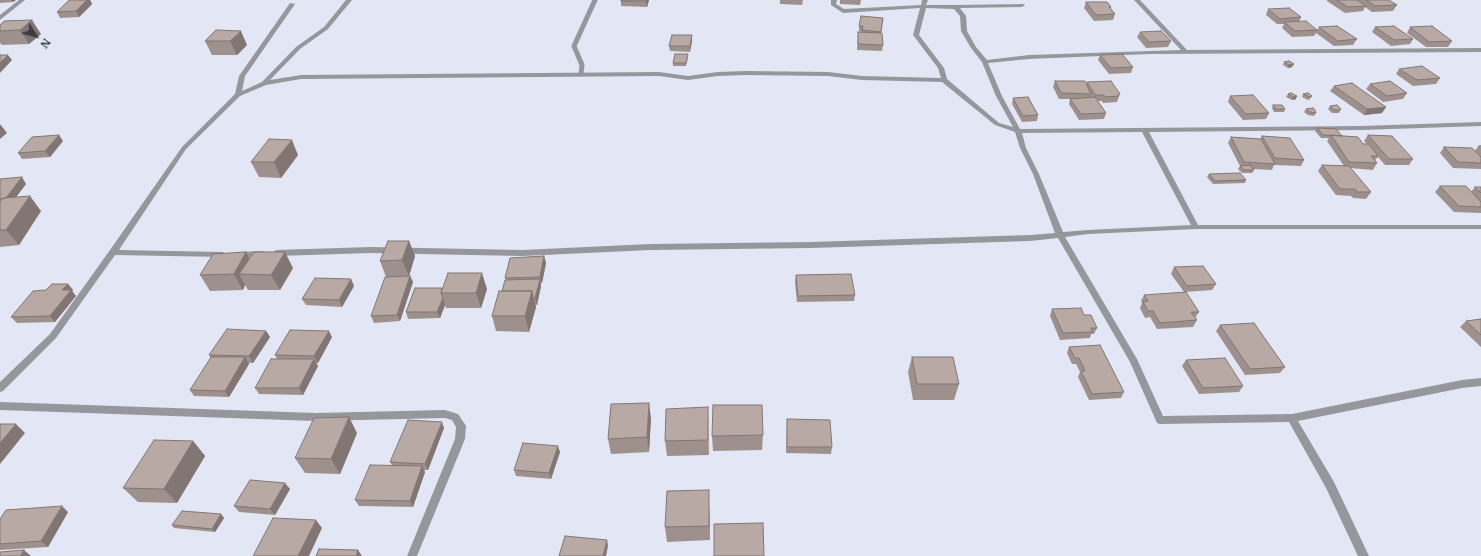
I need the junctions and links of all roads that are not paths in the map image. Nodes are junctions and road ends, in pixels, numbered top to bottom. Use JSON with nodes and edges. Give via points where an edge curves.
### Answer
{"nodes":[{"id":1,"x":22,"y":0,"type":"edge"},
{"id":2,"x":349,"y":0,"type":"edge"},
{"id":3,"x":595,"y":0,"type":"edge"},
{"id":4,"x":834,"y":0,"type":"edge"},
{"id":5,"x":1137,"y":0,"type":"edge"},
{"id":6,"x":924,"y":3,"type":"edge"},
{"id":7,"x":292,"y":4,"type":"dead end"},
{"id":8,"x":1022,"y":6,"type":"dead end"},
{"id":9,"x":956,"y":8,"type":"junction"},
{"id":10,"x":0,"y":18,"type":"edge"},
{"id":11,"x":1481,"y":50,"type":"edge"},
{"id":12,"x":1186,"y":52,"type":"junction"},
{"id":13,"x":985,"y":62,"type":"junction"},
{"id":14,"x":581,"y":74,"type":"junction"},
{"id":15,"x":944,"y":80,"type":"junction"},
{"id":16,"x":264,"y":83,"type":"junction"},
{"id":17,"x":238,"y":95,"type":"junction"},
{"id":18,"x":1481,"y":124,"type":"edge"},
{"id":19,"x":1144,"y":129,"type":"junction"},
{"id":20,"x":1018,"y":131,"type":"junction"},
{"id":21,"x":1196,"y":227,"type":"junction"},
{"id":22,"x":1481,"y":227,"type":"edge"},
{"id":23,"x":1060,"y":235,"type":"junction"},
{"id":24,"x":114,"y":252,"type":"junction"},
{"id":25,"x":1481,"y":382,"type":"edge"},
{"id":26,"x":0,"y":388,"type":"edge"},
{"id":27,"x":0,"y":406,"type":"edge"},
{"id":28,"x":1292,"y":418,"type":"junction"},
{"id":29,"x":412,"y":556,"type":"edge"},
{"id":30,"x":1364,"y":556,"type":"edge"}],
"edges":[{"from":1,"to":10,"type":"street"},
{"from":2,"to":16,"type":"street","via":[[326,28],[298,48]]},
{"from":3,"to":14,"type":"lane","via":[[574,46],[582,65]]},
{"from":4,"to":6,"type":"street","via":[[833,4],[843,11]]},
{"from":5,"to":12,"type":"street"},
{"from":6,"to":9,"type":"street"},
{"from":6,"to":15,"type":"street","via":[[916,35],[941,68]]},
{"from":7,"to":17,"type":"street","via":[[242,76]]},
{"from":8,"to":9,"type":"street"},
{"from":9,"to":13,"type":"street","via":[[963,16],[964,31]]},
{"from":11,"to":12,"type":"street"},
{"from":12,"to":13,"type":"street","via":[[1029,57]]},
{"from":13,"to":20,"type":"street","via":[[998,96]]},
{"from":14,"to":15,"type":"street","via":[[660,74],[688,78],[718,74],[828,74],[862,78]]},
{"from":14,"to":16,"type":"street","via":[[301,77]]},
{"from":15,"to":20,"type":"street","via":[[997,124]]},
{"from":16,"to":17,"type":"street"},
{"from":17,"to":24,"type":"street","via":[[184,148]]},
{"from":18,"to":19,"type":"street","via":[[1361,128]]},
{"from":19,"to":20,"type":"street"},
{"from":19,"to":21,"type":"street"},
{"from":20,"to":23,"type":"street"},
{"from":21,"to":22,"type":"street"},
{"from":21,"to":23,"type":"street"},
{"from":23,"to":24,"type":"street","via":[[819,245],[522,252],[371,250],[228,255]]},
{"from":23,"to":28,"type":"street","via":[[1134,360],[1160,420]]},
{"from":24,"to":26,"type":"street","via":[[53,336]]},
{"from":25,"to":28,"type":"street"},
{"from":27,"to":29,"type":"street","via":[[316,418],[445,414],[455,417],[461,426],[460,439]]},
{"from":28,"to":30,"type":"street","via":[[1330,485]]}]}
